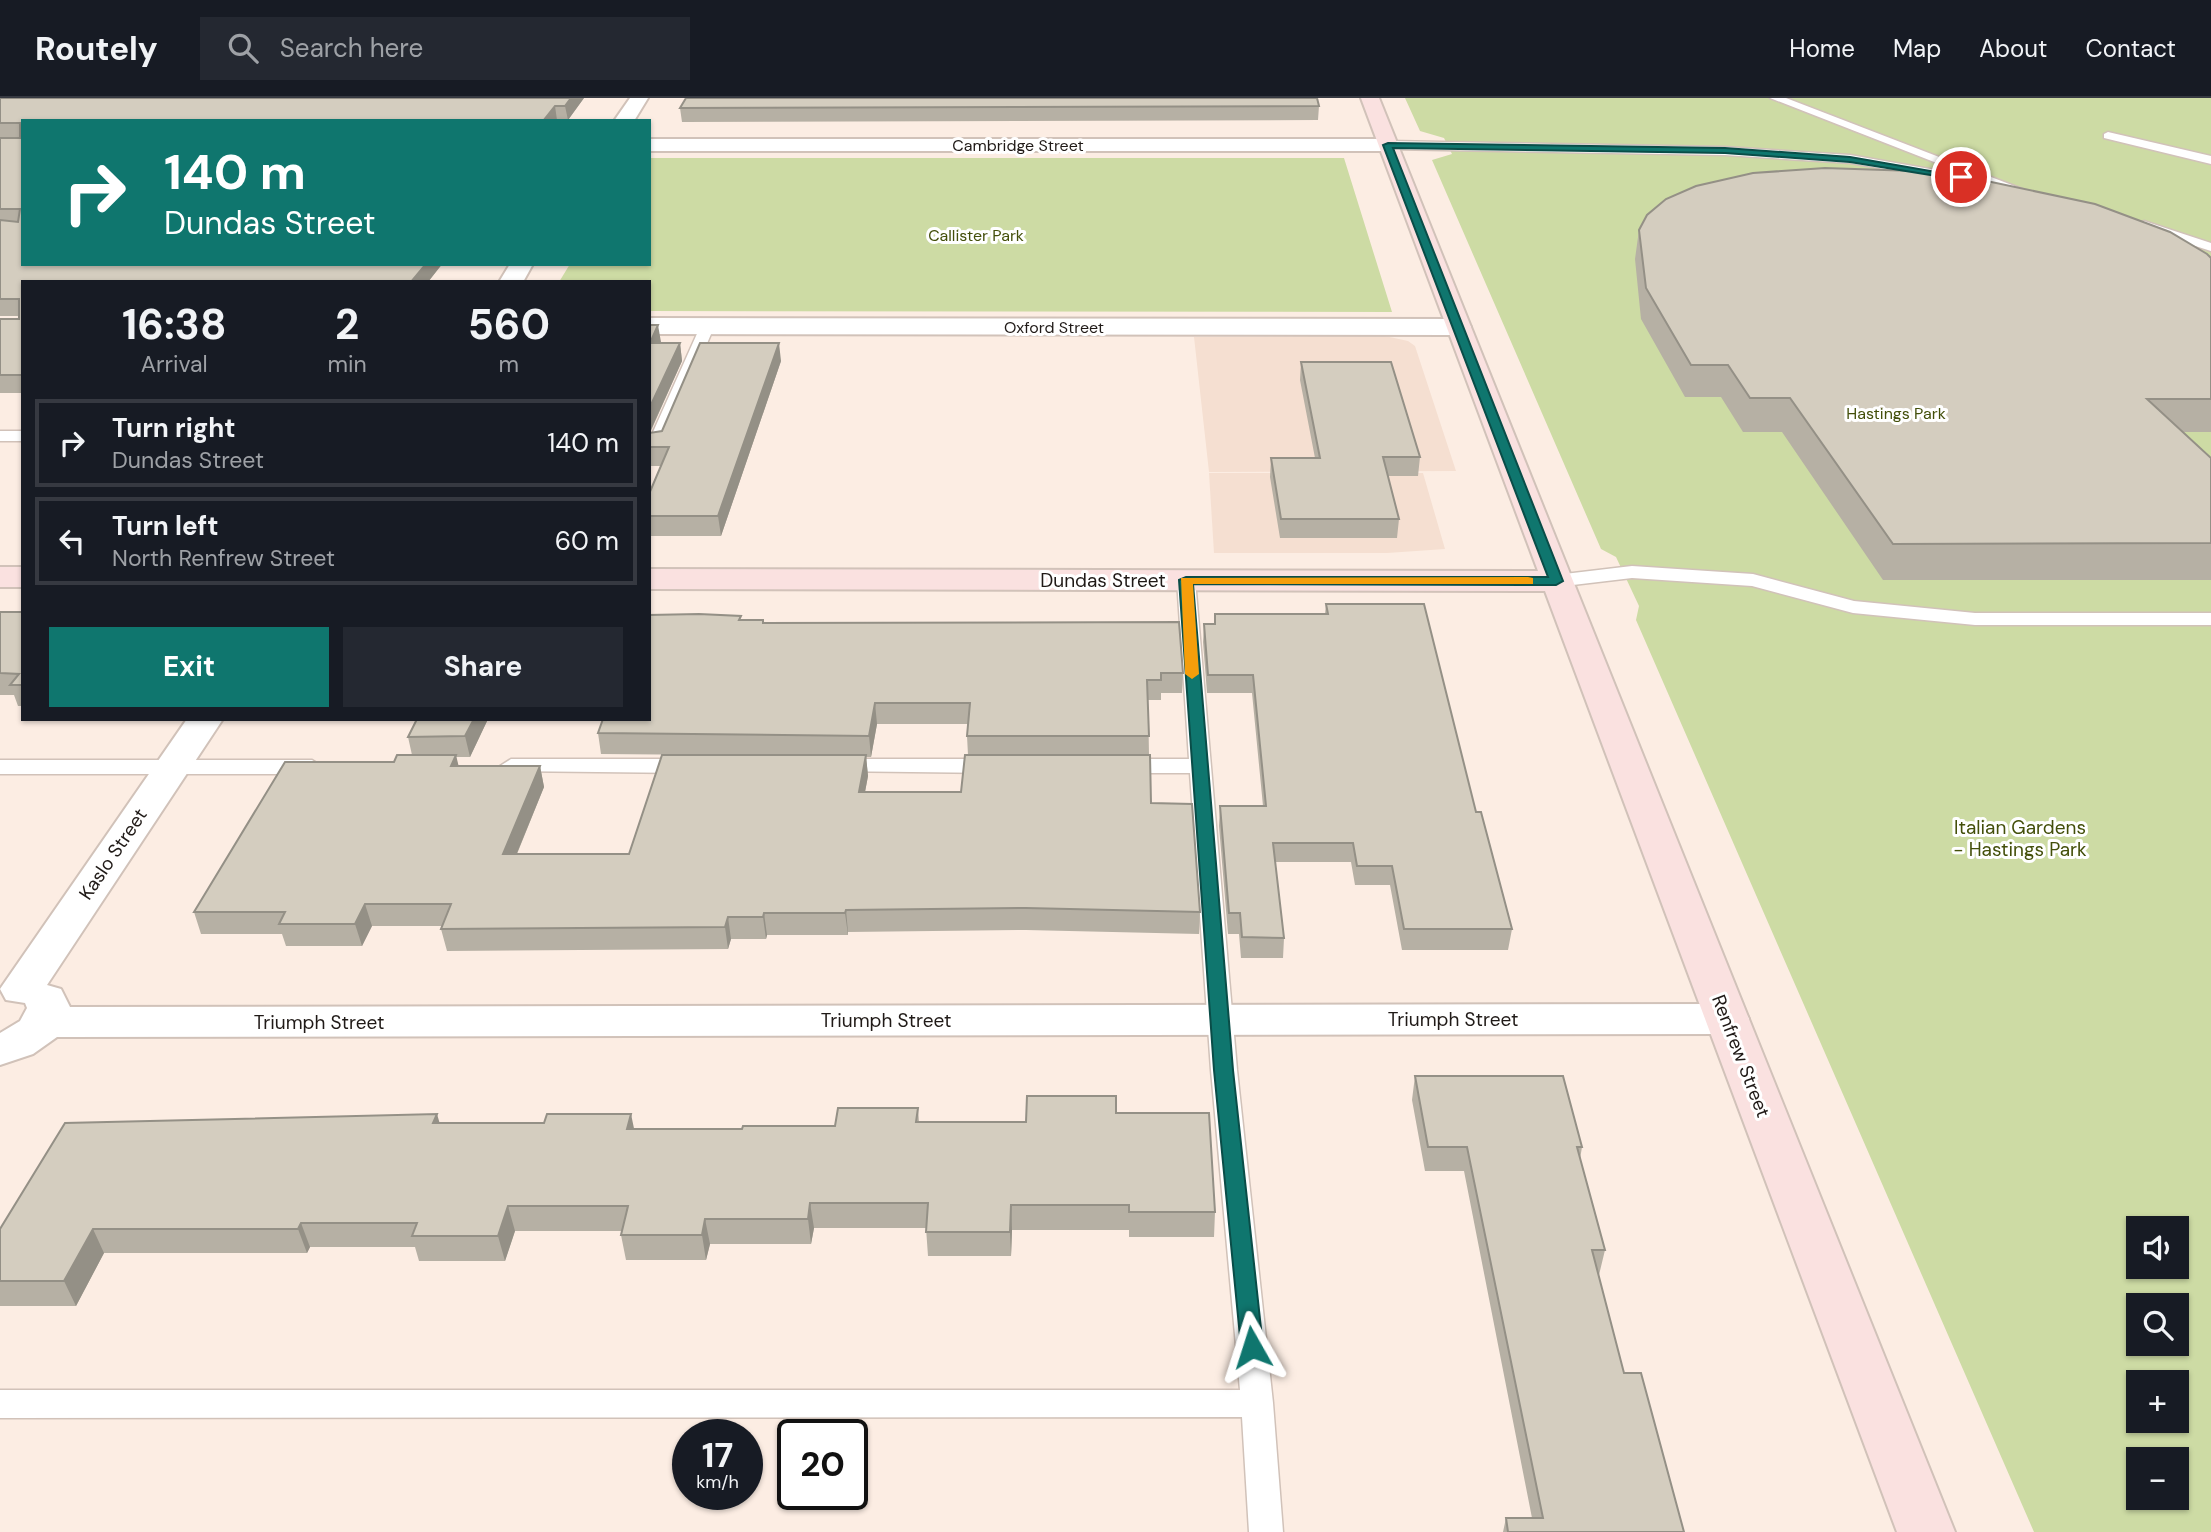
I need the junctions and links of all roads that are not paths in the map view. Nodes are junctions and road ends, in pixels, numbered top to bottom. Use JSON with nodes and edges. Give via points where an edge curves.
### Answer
{"nodes":[{"id":1,"x":639,"y":98,"type":"edge"},
{"id":2,"x":1370,"y":98,"type":"edge"},
{"id":3,"x":1776,"y":98,"type":"edge"},
{"id":4,"x":625,"y":119,"type":"edge"},
{"id":5,"x":2108,"y":136,"type":"dead end"},
{"id":6,"x":651,"y":145,"type":"edge"},
{"id":7,"x":1388,"y":145,"type":"junction"},
{"id":8,"x":2211,"y":160,"type":"edge"},
{"id":9,"x":2126,"y":220,"type":"edge"},
{"id":10,"x":2211,"y":247,"type":"edge"},
{"id":11,"x":651,"y":326,"type":"edge"},
{"id":12,"x":706,"y":327,"type":"junction"},
{"id":13,"x":1458,"y":327,"type":"junction"},
{"id":14,"x":0,"y":436,"type":"edge"},
{"id":15,"x":21,"y":436,"type":"edge"},
{"id":16,"x":656,"y":445,"type":"edge"},
{"id":17,"x":0,"y":577,"type":"edge"},
{"id":18,"x":21,"y":577,"type":"edge"},
{"id":19,"x":651,"y":579,"type":"edge"},
{"id":20,"x":1186,"y":580,"type":"junction"},
{"id":21,"x":1556,"y":581,"type":"junction"},
{"id":22,"x":2211,"y":619,"type":"edge"},
{"id":23,"x":204,"y":721,"type":"edge"},
{"id":24,"x":0,"y":766,"type":"edge"},
{"id":25,"x":485,"y":766,"type":"edge"},
{"id":26,"x":709,"y":766,"type":"edge"},
{"id":27,"x":821,"y":766,"type":"edge"},
{"id":28,"x":1017,"y":766,"type":"edge"},
{"id":29,"x":1101,"y":766,"type":"edge"},
{"id":30,"x":1199,"y":766,"type":"junction"},
{"id":31,"x":172,"y":767,"type":"junction"},
{"id":32,"x":331,"y":767,"type":"edge"},
{"id":33,"x":22,"y":1001,"type":"edge"},
{"id":34,"x":1727,"y":1019,"type":"junction"},
{"id":35,"x":1220,"y":1020,"type":"junction"},
{"id":36,"x":0,"y":1050,"type":"edge"},
{"id":37,"x":1257,"y":1403,"type":"junction"},
{"id":38,"x":0,"y":1405,"type":"edge"},
{"id":39,"x":1266,"y":1532,"type":"edge"},
{"id":40,"x":1926,"y":1532,"type":"edge"}],
"edges":[{"from":1,"to":4,"type":"street"},
{"from":2,"to":7,"type":"street","name":"Renfrew Street"},
{"from":3,"to":7,"type":"lane","via":[[2031,193],[1850,159],[1725,151]]},
{"from":5,"to":8,"type":"lane"},
{"from":6,"to":7,"type":"street","name":"Cambridge Street"},
{"from":7,"to":13,"type":"street","name":"Renfrew Street"},
{"from":9,"to":10,"type":"lane"},
{"from":11,"to":12,"type":"street","name":"Oxford Street"},
{"from":12,"to":13,"type":"street","name":"Oxford Street"},
{"from":12,"to":16,"type":"lane"},
{"from":13,"to":21,"type":"street","name":"Renfrew Street"},
{"from":14,"to":15,"type":"lane"},
{"from":17,"to":18,"type":"street"},
{"from":19,"to":20,"type":"street","name":"Dundas Street"},
{"from":20,"to":21,"type":"street","name":"Dundas Street"},
{"from":20,"to":30,"type":"lane"},
{"from":21,"to":22,"type":"lane","via":[[1632,572],[1753,580],[1853,607],[1975,619]]},
{"from":21,"to":34,"type":"street","name":"Renfrew Street"},
{"from":23,"to":31,"type":"street","name":"Kaslo Street"},
{"from":24,"to":31,"type":"lane"},
{"from":25,"to":26,"type":"lane"},
{"from":27,"to":28,"type":"lane"},
{"from":29,"to":30,"type":"lane"},
{"from":30,"to":35,"type":"lane"},
{"from":31,"to":32,"type":"lane"},
{"from":31,"to":33,"type":"street","name":"Kaslo Street"},
{"from":33,"to":35,"type":"street","name":"Triumph Street"},
{"from":33,"to":36,"type":"street","name":"Kaslo Street","via":[[23,1041]]},
{"from":34,"to":35,"type":"street","name":"Triumph Street"},
{"from":34,"to":40,"type":"street","name":"Renfrew Street"},
{"from":35,"to":37,"type":"lane"},
{"from":37,"to":38,"type":"lane"},
{"from":37,"to":39,"type":"lane"}]}
